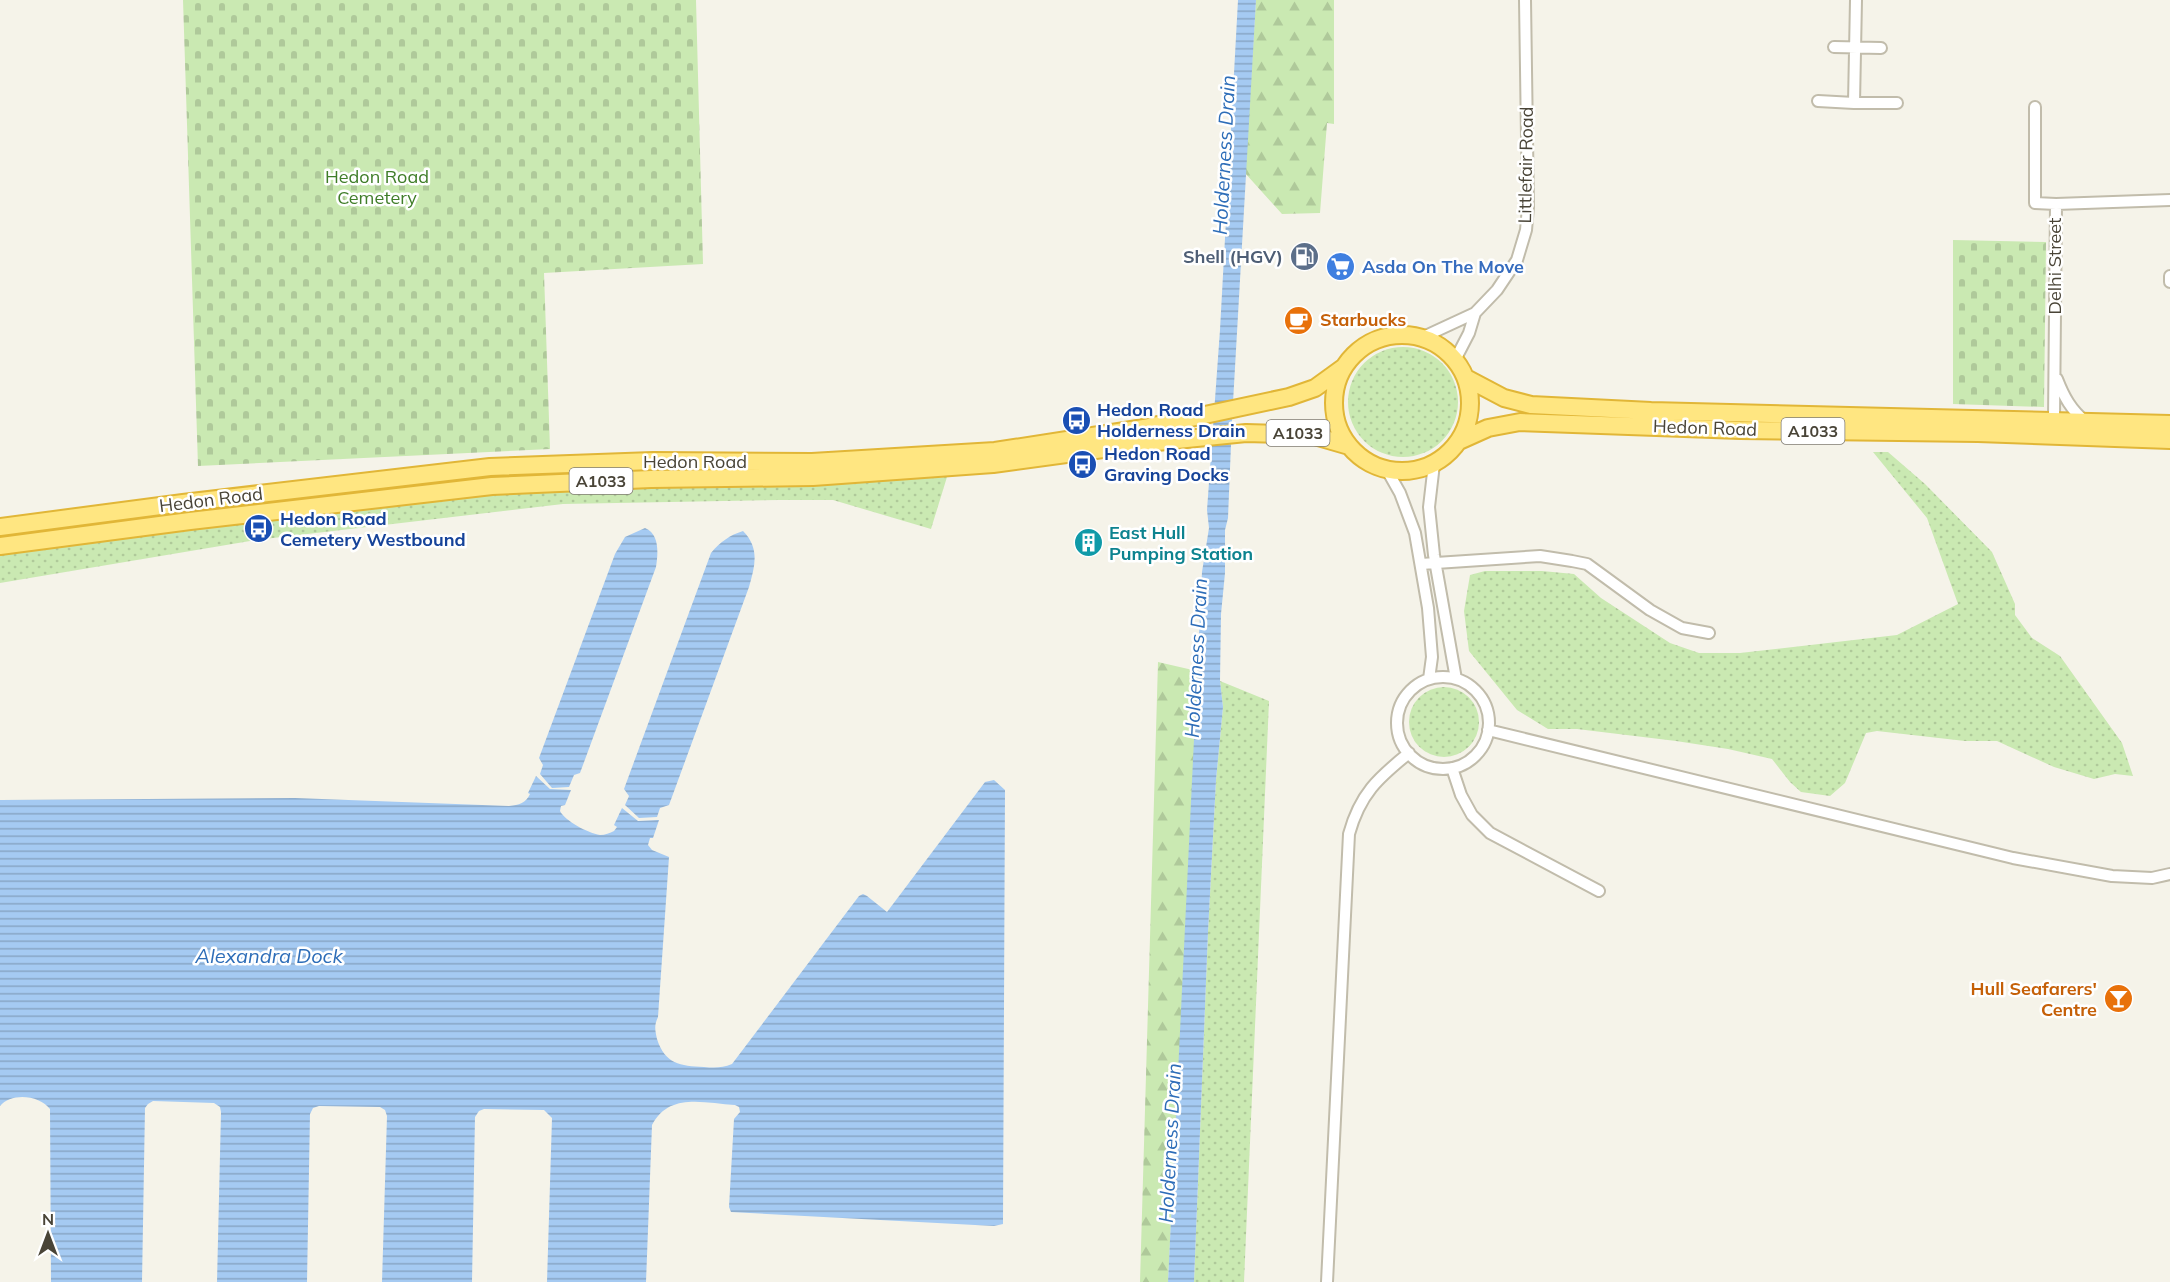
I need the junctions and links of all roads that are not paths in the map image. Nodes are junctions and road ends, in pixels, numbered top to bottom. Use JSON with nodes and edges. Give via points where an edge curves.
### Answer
{"nodes":[{"id":1,"x":1525,"y":0,"type":"edge"},
{"id":2,"x":1856,"y":0,"type":"edge"},
{"id":3,"x":1834,"y":47,"type":"dead end"},
{"id":4,"x":1855,"y":47,"type":"junction"},
{"id":5,"x":1881,"y":48,"type":"dead end"},
{"id":6,"x":1818,"y":101,"type":"dead end"},
{"id":7,"x":1854,"y":103,"type":"junction"},
{"id":8,"x":1897,"y":103,"type":"dead end"},
{"id":9,"x":2035,"y":106,"type":"dead end"},
{"id":10,"x":2170,"y":200,"type":"edge"},
{"id":11,"x":2056,"y":204,"type":"junction"},
{"id":12,"x":2170,"y":276,"type":"edge"},
{"id":13,"x":2170,"y":282,"type":"edge"},
{"id":14,"x":1475,"y":313,"type":"junction"},
{"id":15,"x":1422,"y":338,"type":"junction"},
{"id":16,"x":1455,"y":360,"type":"junction"},
{"id":17,"x":1344,"y":367,"type":"junction"},
{"id":18,"x":2055,"y":374,"type":"junction"},
{"id":19,"x":1468,"y":379,"type":"junction"},
{"id":20,"x":2054,"y":420,"type":"junction"},
{"id":21,"x":2086,"y":422,"type":"junction"},
{"id":22,"x":2170,"y":424,"type":"edge"},
{"id":23,"x":2170,"y":440,"type":"edge"},
{"id":24,"x":1459,"y":441,"type":"junction"},
{"id":25,"x":1349,"y":446,"type":"junction"},
{"id":26,"x":1434,"y":464,"type":"junction"},
{"id":27,"x":1387,"y":470,"type":"junction"},
{"id":28,"x":0,"y":527,"type":"edge"},
{"id":29,"x":0,"y":546,"type":"edge"},
{"id":30,"x":1436,"y":562,"type":"junction"},
{"id":31,"x":1421,"y":564,"type":"junction"},
{"id":32,"x":1710,"y":633,"type":"dead end"},
{"id":33,"x":1429,"y":679,"type":"junction"},
{"id":34,"x":1456,"y":679,"type":"junction"},
{"id":35,"x":1488,"y":730,"type":"junction"},
{"id":36,"x":1409,"y":753,"type":"junction"},
{"id":37,"x":1452,"y":768,"type":"junction"},
{"id":38,"x":2170,"y":874,"type":"edge"},
{"id":39,"x":1599,"y":891,"type":"dead end"},
{"id":40,"x":1327,"y":1282,"type":"edge"}],
"edges":[{"from":1,"to":14,"type":"street","name":"Littlefair Road","via":[[1526,230],[1517,260]]},
{"from":2,"to":4,"type":"street"},
{"from":3,"to":4,"type":"street"},
{"from":4,"to":5,"type":"street"},
{"from":4,"to":7,"type":"street"},
{"from":6,"to":7,"type":"street"},
{"from":7,"to":8,"type":"street"},
{"from":9,"to":11,"type":"street","name":"Delhi Street","via":[[2035,203]]},
{"from":10,"to":11,"type":"street"},
{"from":11,"to":18,"type":"street","name":"Delhi Street"},
{"from":12,"to":13,"type":"street"},
{"from":14,"to":15,"type":"street","name":"Littlefair Road"},
{"from":14,"to":16,"type":"street","name":"Littlefair Road"},
{"from":15,"to":16,"type":"highway","number":"A1033"},
{"from":15,"to":17,"type":"highway","number":"A1033","via":[[1406,335],[1378,339],[1357,352]]},
{"from":16,"to":19,"type":"highway","number":"A1033"},
{"from":17,"to":25,"type":"highway","number":"A1033","via":[[1336,386],[1334,407],[1338,428]]},
{"from":17,"to":28,"type":"highway","name":"Hedon Road","number":"A1033","via":[[1301,394],[1144,428],[994,451],[812,462],[653,461],[490,467]]},
{"from":18,"to":20,"type":"street","name":"Delhi Street"},
{"from":18,"to":21,"type":"street","name":"Delhi Street","via":[[2071,408]]},
{"from":19,"to":20,"type":"highway","name":"Hedon Road","number":"A1033","via":[[1504,398],[1531,405],[1719,414]]},
{"from":19,"to":24,"type":"highway","number":"A1033","via":[[1471,404],[1468,423]]},
{"from":20,"to":21,"type":"highway","name":"Hedon Road","number":"A1033"},
{"from":21,"to":22,"type":"highway","name":"Hedon Road","number":"A1033"},
{"from":23,"to":24,"type":"highway","name":"Hedon Road","number":"A1033","via":[[1520,422],[1488,428]]},
{"from":24,"to":26,"type":"highway","number":"A1033"},
{"from":25,"to":27,"type":"highway","number":"A1033","via":[[1366,461]]},
{"from":25,"to":29,"type":"highway","name":"Hedon Road","number":"A1033","via":[[1311,435],[1245,433],[993,464],[813,477],[492,486]]},
{"from":26,"to":27,"type":"highway","number":"A1033","via":[[1419,470]]},
{"from":26,"to":30,"type":"street","via":[[1429,507]]},
{"from":27,"to":31,"type":"street","via":[[1415,533]]},
{"from":30,"to":31,"type":"street"},
{"from":30,"to":32,"type":"street","via":[[1540,556],[1587,564],[1682,628]]},
{"from":30,"to":34,"type":"street"},
{"from":31,"to":33,"type":"street","via":[[1432,657]]},
{"from":33,"to":34,"type":"street"},
{"from":33,"to":36,"type":"street","via":[[1405,697],[1399,710],[1398,733]]},
{"from":34,"to":35,"type":"street","via":[[1482,698]]},
{"from":35,"to":37,"type":"street","via":[[1476,755]]},
{"from":35,"to":38,"type":"street","via":[[2013,858],[2112,876],[2152,878]]},
{"from":36,"to":37,"type":"street","via":[[1421,763]]},
{"from":36,"to":40,"type":"street","via":[[1367,791],[1349,834]]},
{"from":37,"to":39,"type":"street","via":[[1472,815],[1490,833]]}]}
